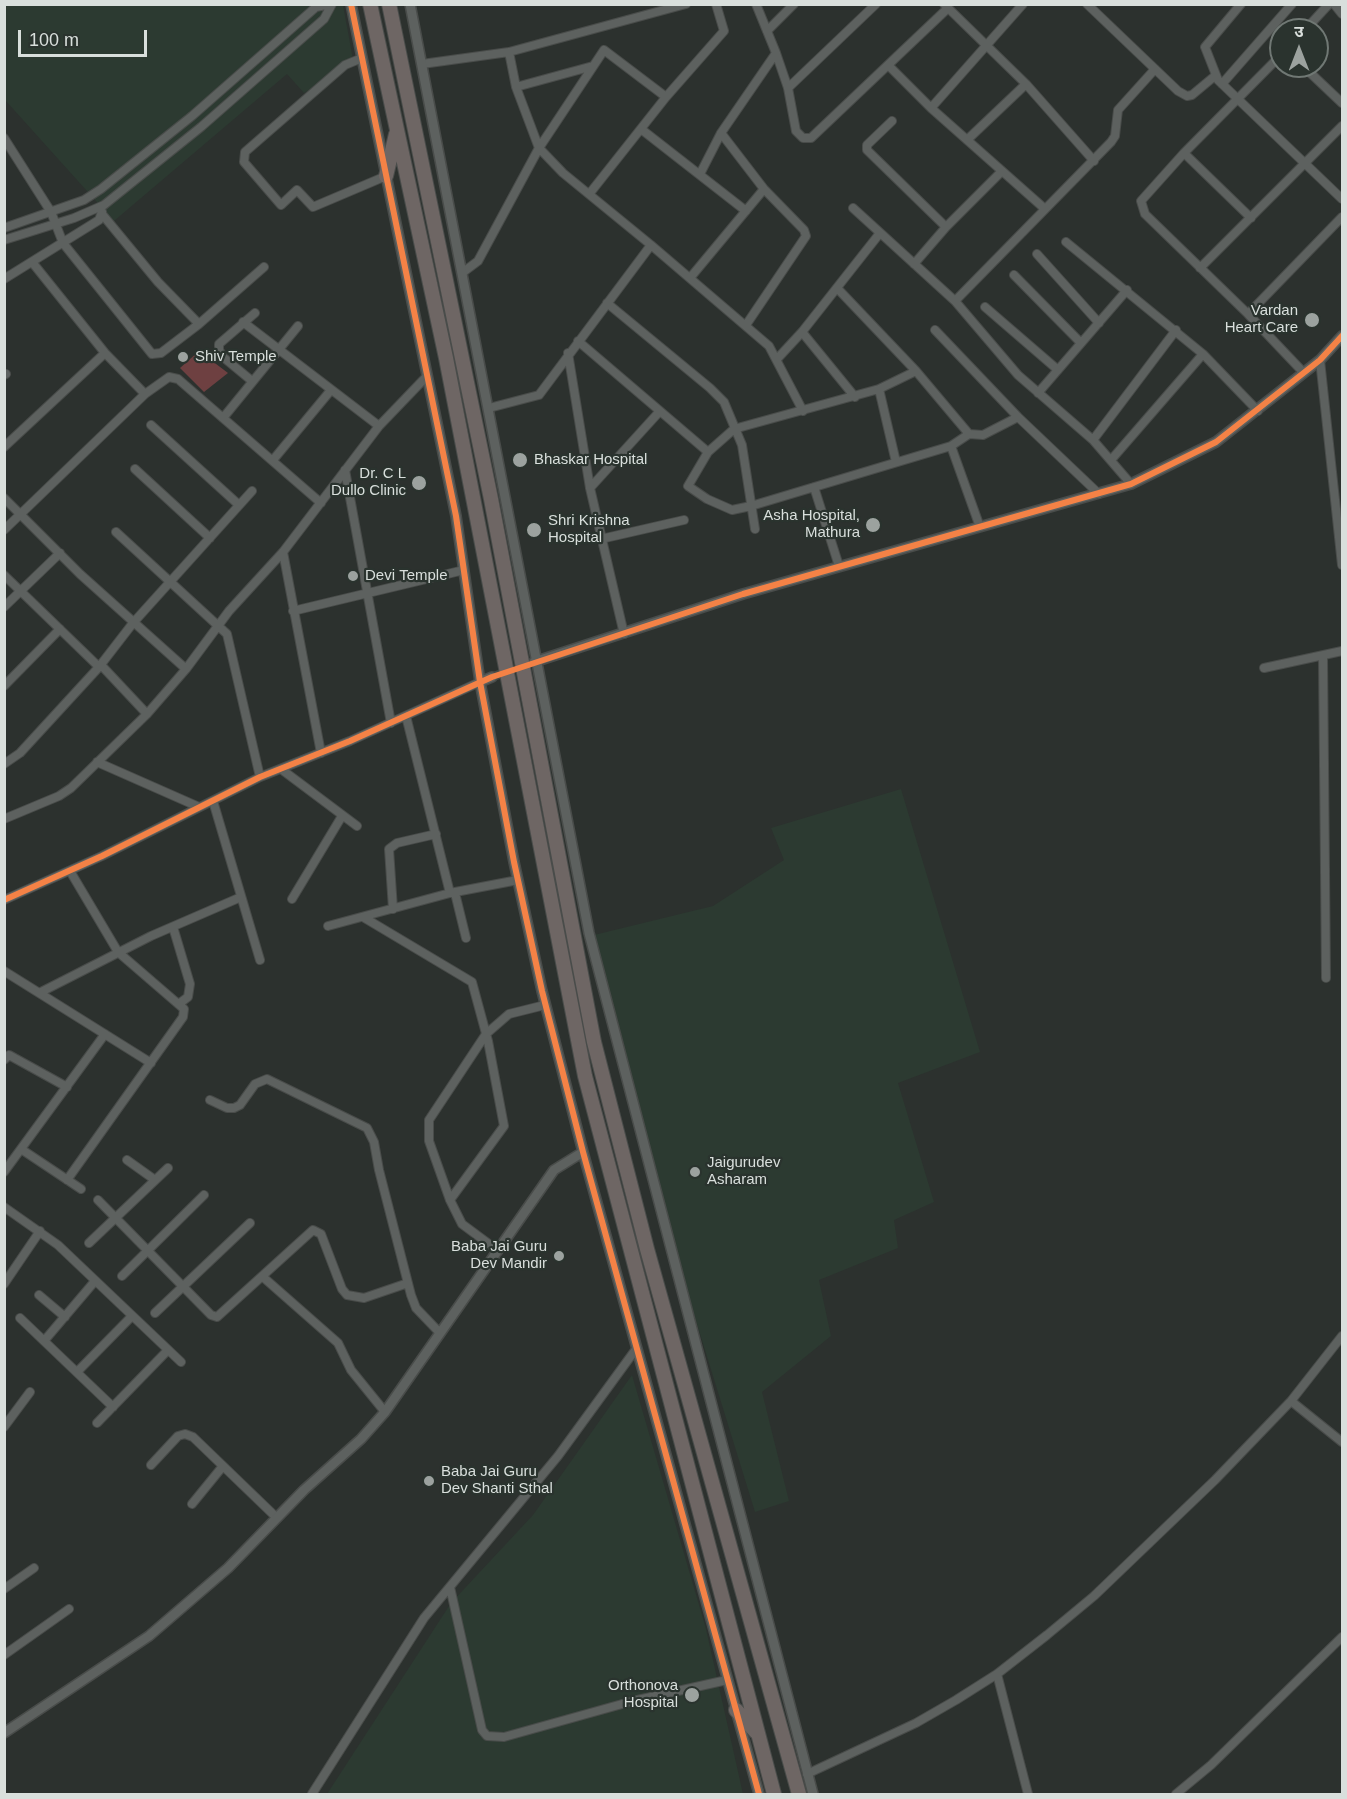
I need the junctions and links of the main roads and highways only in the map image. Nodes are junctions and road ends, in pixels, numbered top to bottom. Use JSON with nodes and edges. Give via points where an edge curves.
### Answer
{"nodes":[{"id":1,"x":370,"y":4,"type":"edge"},
{"id":2,"x":389,"y":4,"type":"edge"},
{"id":3,"x":397,"y":130,"type":"junction"},
{"id":4,"x":386,"y":176,"type":"road end"},
{"id":5,"x":736,"y":1710,"type":"road end"},
{"id":6,"x":757,"y":1734,"type":"junction"},
{"id":7,"x":774,"y":1794,"type":"edge"},
{"id":8,"x":799,"y":1794,"type":"edge"}],
"edges":[{"from":1,"to":3,"type":"highway"},
{"from":2,"to":8,"type":"highway","via":[[495,521],[594,1042],[647,1249]]},
{"from":3,"to":4,"type":"highway"},
{"from":3,"to":6,"type":"highway","via":[[446,358],[585,1076]]},
{"from":5,"to":6,"type":"highway"},
{"from":6,"to":7,"type":"highway"}]}
